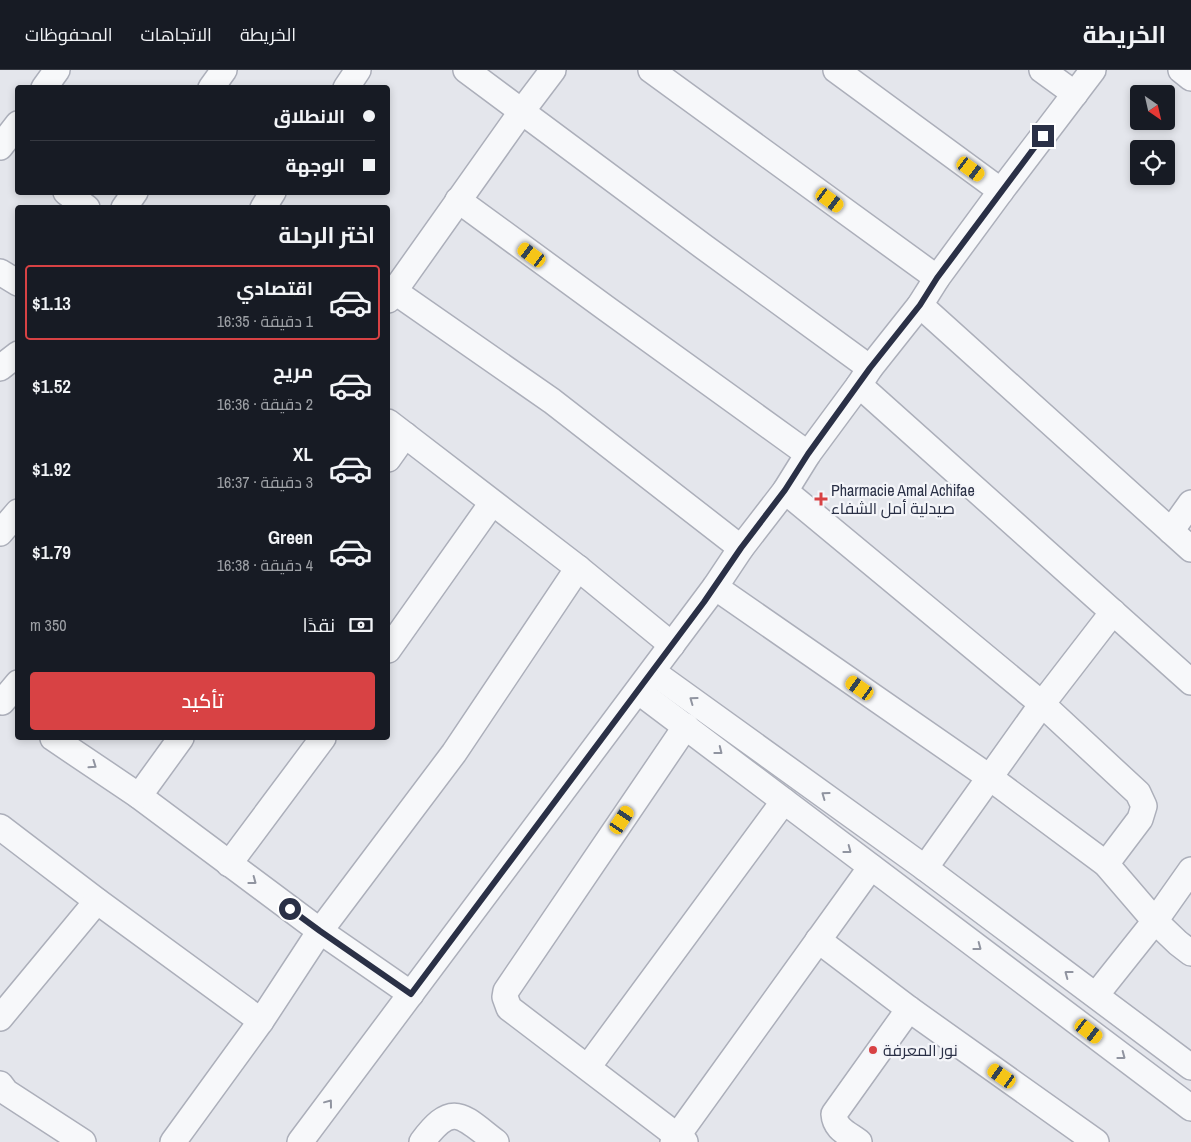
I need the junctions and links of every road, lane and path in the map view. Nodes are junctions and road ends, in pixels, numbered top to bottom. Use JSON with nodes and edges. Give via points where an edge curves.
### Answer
{"nodes":[{"id":1,"x":57,"y":70,"type":"edge"},
{"id":2,"x":224,"y":70,"type":"edge"},
{"id":3,"x":358,"y":70,"type":"edge"},
{"id":4,"x":466,"y":70,"type":"edge"},
{"id":5,"x":553,"y":70,"type":"edge"},
{"id":6,"x":651,"y":70,"type":"edge"},
{"id":7,"x":836,"y":70,"type":"edge"},
{"id":8,"x":1042,"y":70,"type":"edge"},
{"id":9,"x":1093,"y":70,"type":"edge"},
{"id":10,"x":1181,"y":70,"type":"edge"},
{"id":11,"x":1191,"y":78,"type":"edge"},
{"id":12,"x":46,"y":85,"type":"edge"},
{"id":13,"x":213,"y":85,"type":"edge"},
{"id":14,"x":348,"y":85,"type":"edge"},
{"id":15,"x":1075,"y":94,"type":"junction"},
{"id":16,"x":522,"y":111,"type":"junction"},
{"id":17,"x":15,"y":130,"type":"edge"},
{"id":18,"x":6,"y":150,"type":"edge"},
{"id":19,"x":1001,"y":192,"type":"junction"},
{"id":20,"x":70,"y":195,"type":"edge"},
{"id":21,"x":458,"y":200,"type":"junction"},
{"id":22,"x":83,"y":205,"type":"edge"},
{"id":23,"x":0,"y":272,"type":"edge"},
{"id":24,"x":937,"y":278,"type":"junction"},
{"id":25,"x":15,"y":282,"type":"edge"},
{"id":26,"x":391,"y":296,"type":"edge"},
{"id":27,"x":920,"y":305,"type":"junction"},
{"id":28,"x":15,"y":356,"type":"edge"},
{"id":29,"x":0,"y":368,"type":"edge"},
{"id":30,"x":865,"y":376,"type":"junction"},
{"id":31,"x":396,"y":429,"type":"edge"},
{"id":32,"x":390,"y":452,"type":"edge"},
{"id":33,"x":808,"y":454,"type":"junction"},
{"id":34,"x":785,"y":490,"type":"junction"},
{"id":35,"x":492,"y":503,"type":"junction"},
{"id":36,"x":1191,"y":503,"type":"edge"},
{"id":37,"x":15,"y":516,"type":"edge"},
{"id":38,"x":1171,"y":531,"type":"junction"},
{"id":39,"x":0,"y":533,"type":"edge"},
{"id":40,"x":741,"y":548,"type":"junction"},
{"id":41,"x":1191,"y":549,"type":"edge"},
{"id":42,"x":578,"y":568,"type":"junction"},
{"id":43,"x":715,"y":587,"type":"junction"},
{"id":44,"x":1113,"y":612,"type":"junction"},
{"id":45,"x":672,"y":645,"type":"junction"},
{"id":46,"x":390,"y":647,"type":"edge"},
{"id":47,"x":645,"y":681,"type":"junction"},
{"id":48,"x":1191,"y":682,"type":"edge"},
{"id":49,"x":15,"y":688,"type":"edge"},
{"id":50,"x":1042,"y":704,"type":"junction"},
{"id":51,"x":6,"y":705,"type":"edge"},
{"id":52,"x":686,"y":726,"type":"junction"},
{"id":53,"x":56,"y":740,"type":"edge"},
{"id":54,"x":180,"y":740,"type":"edge"},
{"id":55,"x":322,"y":740,"type":"edge"},
{"id":56,"x":989,"y":777,"type":"junction"},
{"id":57,"x":139,"y":796,"type":"junction"},
{"id":58,"x":784,"y":801,"type":"junction"},
{"id":59,"x":0,"y":827,"type":"edge"},
{"id":60,"x":229,"y":864,"type":"junction"},
{"id":61,"x":1106,"y":864,"type":"junction"},
{"id":62,"x":871,"y":867,"type":"junction"},
{"id":63,"x":926,"y":868,"type":"junction"},
{"id":64,"x":1191,"y":870,"type":"edge"},
{"id":65,"x":97,"y":902,"type":"junction"},
{"id":66,"x":1155,"y":921,"type":"junction"},
{"id":67,"x":320,"y":931,"type":"junction"},
{"id":68,"x":818,"y":940,"type":"junction"},
{"id":69,"x":1191,"y":953,"type":"edge"},
{"id":70,"x":411,"y":994,"type":"junction"},
{"id":71,"x":1096,"y":995,"type":"junction"},
{"id":72,"x":909,"y":1009,"type":"junction"},
{"id":73,"x":0,"y":1018,"type":"edge"},
{"id":74,"x":261,"y":1022,"type":"junction"},
{"id":75,"x":1191,"y":1067,"type":"edge"},
{"id":76,"x":588,"y":1068,"type":"junction"},
{"id":77,"x":0,"y":1084,"type":"edge"},
{"id":78,"x":1191,"y":1108,"type":"edge"},
{"id":79,"x":679,"y":1140,"type":"edge"},
{"id":80,"x":83,"y":1142,"type":"edge"},
{"id":81,"x":173,"y":1142,"type":"edge"},
{"id":82,"x":300,"y":1142,"type":"edge"},
{"id":83,"x":422,"y":1142,"type":"edge"},
{"id":84,"x":496,"y":1142,"type":"edge"},
{"id":85,"x":859,"y":1142,"type":"edge"},
{"id":86,"x":1096,"y":1142,"type":"edge"}],
"edges":[{"from":1,"to":12,"type":"street"},
{"from":2,"to":13,"type":"street"},
{"from":3,"to":14,"type":"street"},
{"from":4,"to":16,"type":"street"},
{"from":5,"to":16,"type":"street"},
{"from":6,"to":24,"type":"street"},
{"from":7,"to":19,"type":"street"},
{"from":8,"to":15,"type":"street"},
{"from":9,"to":15,"type":"street"},
{"from":10,"to":11,"type":"street"},
{"from":15,"to":19,"type":"street"},
{"from":16,"to":21,"type":"street"},
{"from":16,"to":30,"type":"street","via":[[704,247]]},
{"from":17,"to":18,"type":"street"},
{"from":19,"to":24,"type":"street"},
{"from":20,"to":22,"type":"street"},
{"from":21,"to":26,"type":"street"},
{"from":21,"to":33,"type":"street"},
{"from":23,"to":25,"type":"street"},
{"from":24,"to":27,"type":"street"},
{"from":26,"to":40,"type":"street","via":[[552,402]]},
{"from":27,"to":30,"type":"street"},
{"from":27,"to":38,"type":"street"},
{"from":28,"to":29,"type":"street"},
{"from":30,"to":33,"type":"street"},
{"from":30,"to":44,"type":"street"},
{"from":31,"to":32,"type":"street"},
{"from":31,"to":35,"type":"street"},
{"from":33,"to":34,"type":"street"},
{"from":34,"to":40,"type":"street"},
{"from":34,"to":50,"type":"street"},
{"from":35,"to":42,"type":"street"},
{"from":35,"to":46,"type":"street"},
{"from":36,"to":38,"type":"street"},
{"from":37,"to":39,"type":"street"},
{"from":38,"to":41,"type":"street"},
{"from":40,"to":43,"type":"street"},
{"from":42,"to":45,"type":"street"},
{"from":42,"to":67,"type":"street","via":[[454,753]]},
{"from":43,"to":45,"type":"street"},
{"from":43,"to":56,"type":"street"},
{"from":44,"to":48,"type":"street"},
{"from":44,"to":50,"type":"street"},
{"from":45,"to":47,"type":"street"},
{"from":47,"to":52,"type":"street"},
{"from":63,"to":47,"type":"street","one_way":true},
{"from":47,"to":70,"type":"street"},
{"from":49,"to":51,"type":"street"},
{"from":50,"to":56,"type":"street"},
{"from":50,"to":61,"type":"street","via":[[1138,793],[1144,806],[1140,819]]},
{"from":52,"to":58,"type":"street","one_way":true},
{"from":52,"to":76,"type":"street","via":[[506,991],[509,1008]]},
{"from":53,"to":57,"type":"street","one_way":true},
{"from":54,"to":57,"type":"street"},
{"from":55,"to":60,"type":"street"},
{"from":56,"to":61,"type":"street"},
{"from":56,"to":63,"type":"street"},
{"from":57,"to":60,"type":"street"},
{"from":58,"to":62,"type":"street","one_way":true},
{"from":58,"to":76,"type":"street"},
{"from":59,"to":65,"type":"street"},
{"from":60,"to":67,"type":"street","one_way":true},
{"from":61,"to":66,"type":"street"},
{"from":62,"to":68,"type":"street"},
{"from":62,"to":78,"type":"street","one_way":true},
{"from":71,"to":63,"type":"street","one_way":true},
{"from":64,"to":66,"type":"street"},
{"from":65,"to":73,"type":"street"},
{"from":65,"to":74,"type":"street"},
{"from":66,"to":69,"type":"street"},
{"from":66,"to":71,"type":"street"},
{"from":67,"to":70,"type":"street"},
{"from":67,"to":74,"type":"street"},
{"from":68,"to":72,"type":"street"},
{"from":68,"to":79,"type":"street"},
{"from":82,"to":70,"type":"street","one_way":true},
{"from":71,"to":75,"type":"street"},
{"from":72,"to":85,"type":"street","via":[[834,1114],[837,1126]]},
{"from":72,"to":86,"type":"street"},
{"from":74,"to":81,"type":"street"},
{"from":76,"to":79,"type":"street"},
{"from":77,"to":80,"type":"street","via":[[6,1092]]},
{"from":83,"to":84,"type":"street","via":[[438,1123],[451,1115],[466,1119]]}]}
